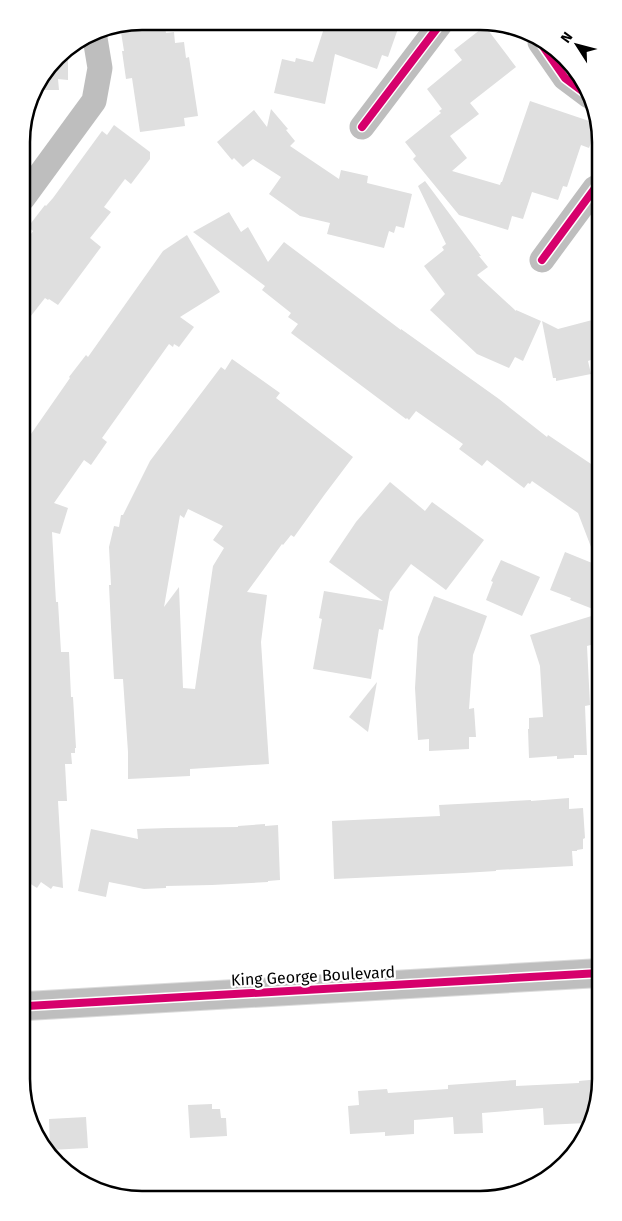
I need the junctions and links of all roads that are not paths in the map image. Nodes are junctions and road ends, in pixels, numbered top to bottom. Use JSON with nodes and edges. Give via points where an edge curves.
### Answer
{"nodes":[{"id":1,"x":436,"y":30,"type":"edge"},
{"id":2,"x":95,"y":41,"type":"edge"},
{"id":3,"x":549,"y":54,"type":"edge"},
{"id":4,"x":576,"y":86,"type":"edge"},
{"id":5,"x":362,"y":127,"type":"dead end"},
{"id":6,"x":30,"y":188,"type":"edge"},
{"id":7,"x":592,"y":192,"type":"edge"},
{"id":8,"x":542,"y":260,"type":"dead end"},
{"id":9,"x":592,"y":973,"type":"edge"},
{"id":10,"x":30,"y":1006,"type":"edge"}],
"edges":[{"from":1,"to":5,"type":"street"},
{"from":2,"to":6,"type":"street","via":[[100,68],[94,101]]},
{"from":3,"to":4,"type":"street","via":[[566,78]]},
{"from":7,"to":8,"type":"street"},
{"from":9,"to":10,"type":"main road","name":"King George Boulevard"}]}
